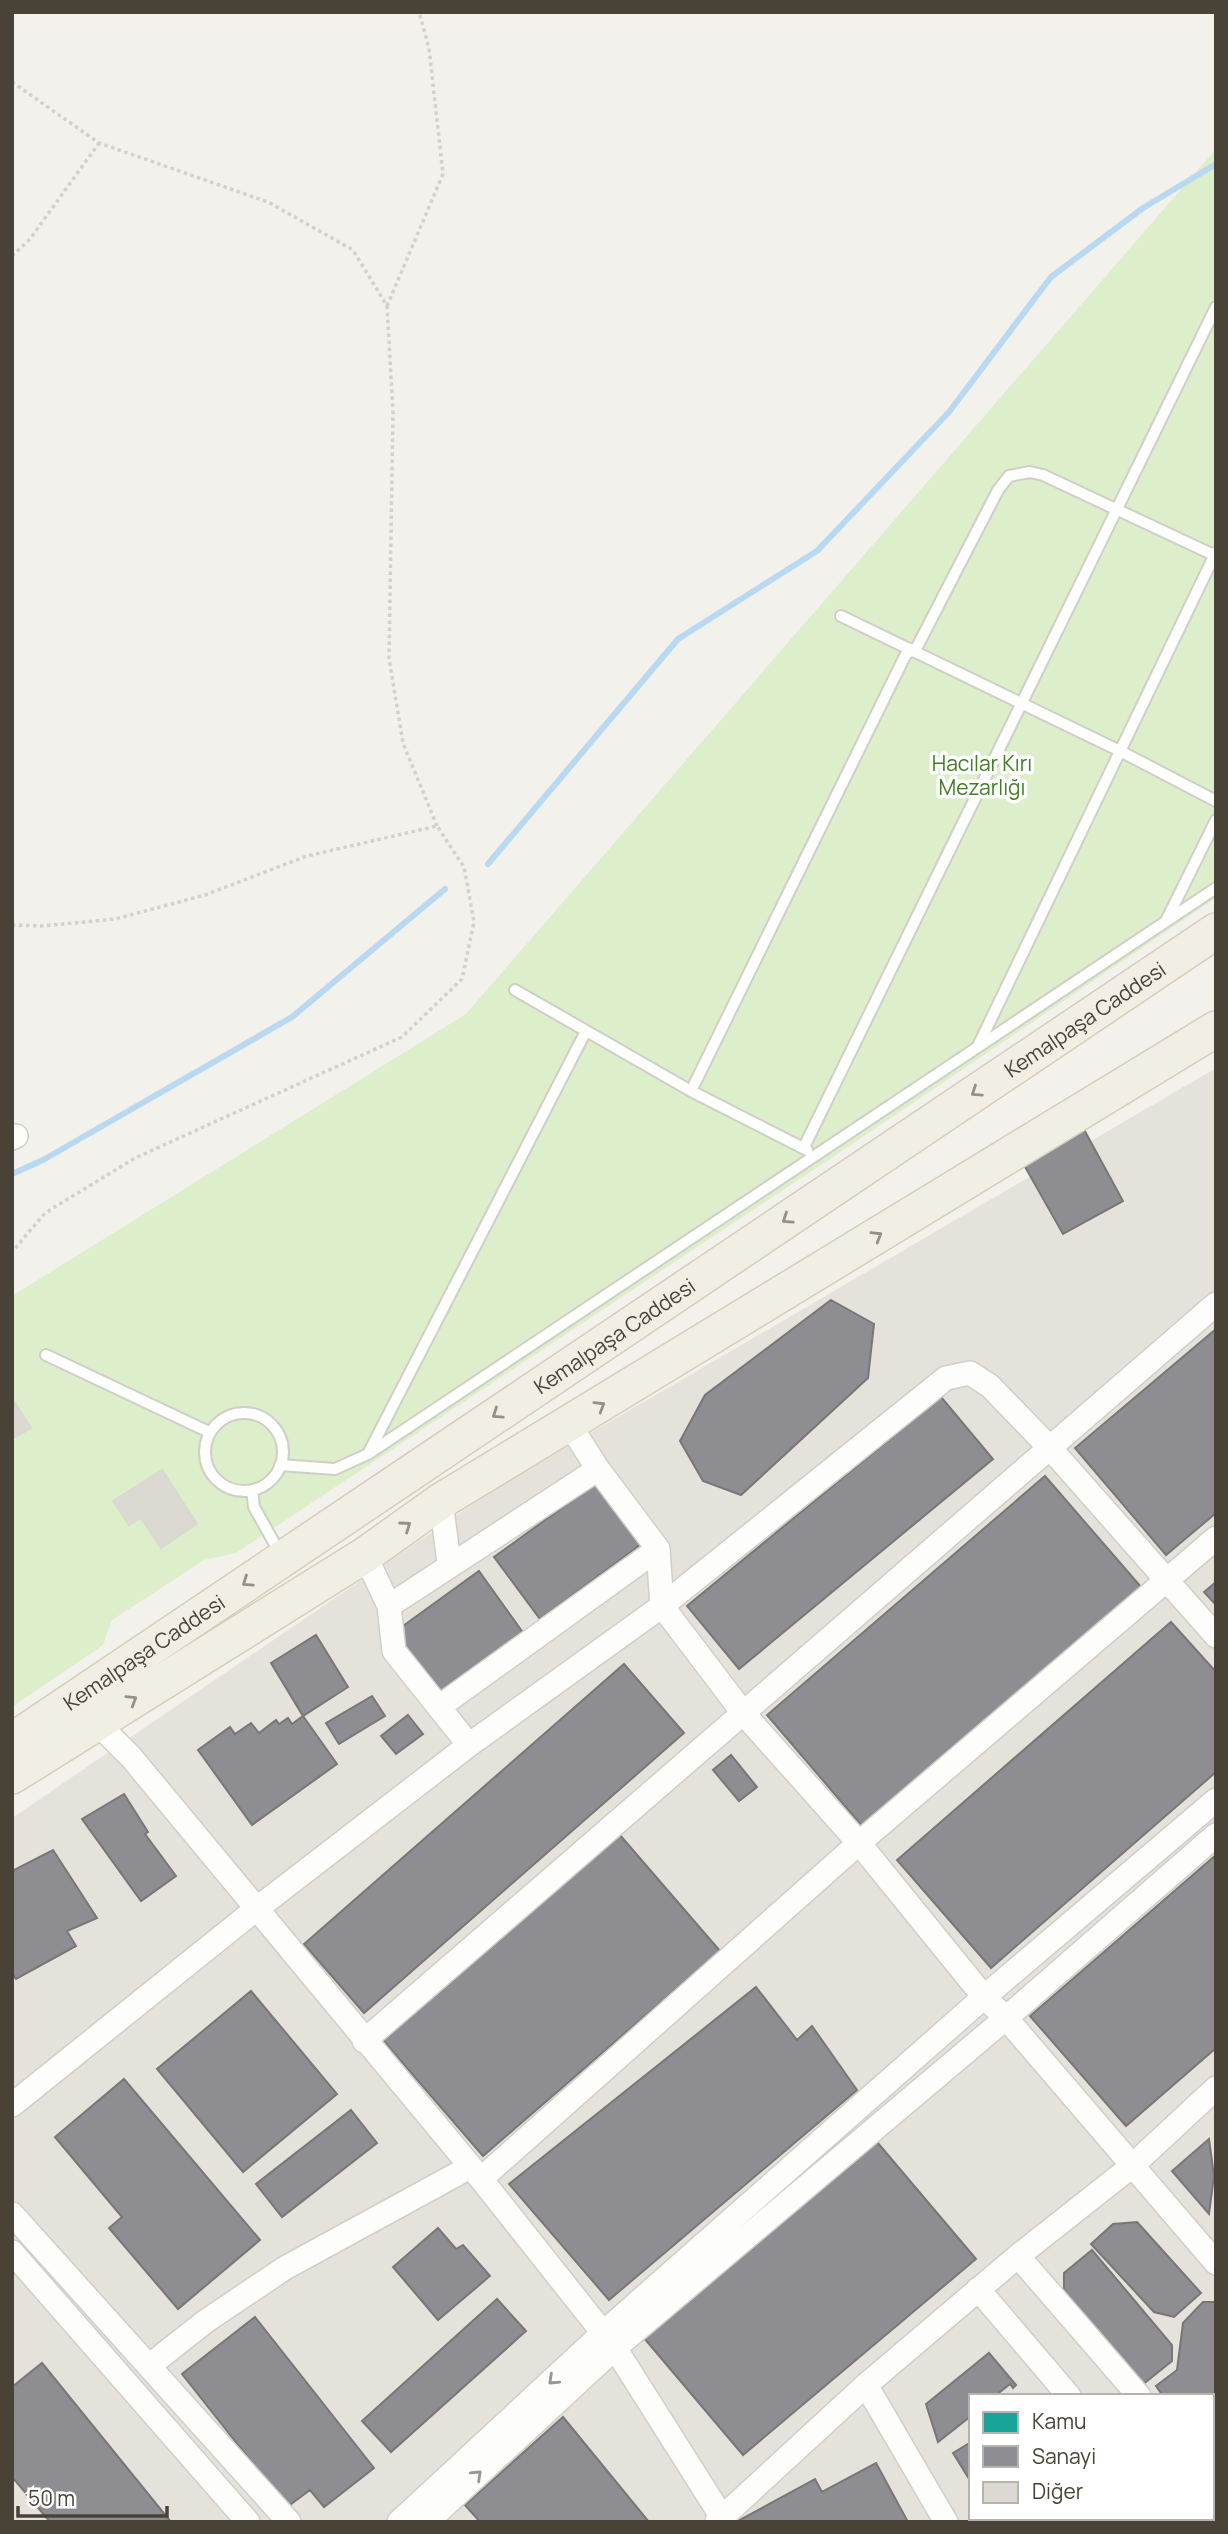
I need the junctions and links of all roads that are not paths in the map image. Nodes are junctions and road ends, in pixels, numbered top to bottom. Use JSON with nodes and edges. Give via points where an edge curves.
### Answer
{"nodes":[{"id":1,"x":1216,"y":307,"type":"edge"},
{"id":2,"x":1117,"y":509,"type":"junction"},
{"id":3,"x":1215,"y":554,"type":"edge"},
{"id":4,"x":841,"y":617,"type":"dead end"},
{"id":5,"x":911,"y":650,"type":"junction"},
{"id":6,"x":1021,"y":703,"type":"junction"},
{"id":7,"x":1120,"y":751,"type":"junction"},
{"id":8,"x":1216,"y":801,"type":"edge"},
{"id":9,"x":1216,"y":820,"type":"edge"},
{"id":10,"x":1216,"y":888,"type":"edge"},
{"id":11,"x":1165,"y":922,"type":"junction"},
{"id":12,"x":1216,"y":931,"type":"edge"},
{"id":13,"x":515,"y":990,"type":"dead end"},
{"id":14,"x":1216,"y":1029,"type":"edge"},
{"id":15,"x":586,"y":1031,"type":"junction"},
{"id":16,"x":978,"y":1046,"type":"junction"},
{"id":17,"x":691,"y":1091,"type":"junction"},
{"id":18,"x":804,"y":1147,"type":"junction"},
{"id":19,"x":814,"y":1157,"type":"junction"},
{"id":20,"x":1216,"y":1304,"type":"edge"},
{"id":21,"x":46,"y":1356,"type":"dead end"},
{"id":22,"x":569,"y":1424,"type":"junction"},
{"id":23,"x":209,"y":1432,"type":"junction"},
{"id":24,"x":1050,"y":1448,"type":"junction"},
{"id":25,"x":368,"y":1454,"type":"junction"},
{"id":26,"x":280,"y":1465,"type":"junction"},
{"id":27,"x":597,"y":1469,"type":"junction"},
{"id":28,"x":252,"y":1490,"type":"junction"},
{"id":29,"x":441,"y":1501,"type":"junction"},
{"id":30,"x":1216,"y":1538,"type":"edge"},
{"id":31,"x":658,"y":1549,"type":"junction"},
{"id":32,"x":365,"y":1555,"type":"junction"},
{"id":33,"x":282,"y":1558,"type":"junction"},
{"id":34,"x":450,"y":1563,"type":"junction"},
{"id":35,"x":1166,"y":1580,"type":"junction"},
{"id":36,"x":388,"y":1606,"type":"junction"},
{"id":37,"x":662,"y":1606,"type":"junction"},
{"id":38,"x":1216,"y":1636,"type":"edge"},
{"id":39,"x":439,"y":1707,"type":"junction"},
{"id":40,"x":744,"y":1714,"type":"junction"},
{"id":41,"x":96,"y":1722,"type":"junction"},
{"id":42,"x":12,"y":1741,"type":"edge"},
{"id":43,"x":469,"y":1745,"type":"junction"},
{"id":44,"x":12,"y":1776,"type":"edge"},
{"id":45,"x":1216,"y":1800,"type":"edge"},
{"id":46,"x":1216,"y":1835,"type":"edge"},
{"id":47,"x":859,"y":1843,"type":"junction"},
{"id":48,"x":255,"y":1910,"type":"junction"},
{"id":49,"x":984,"y":1997,"type":"junction"},
{"id":50,"x":1006,"y":2018,"type":"junction"},
{"id":51,"x":364,"y":2041,"type":"junction"},
{"id":52,"x":1216,"y":2088,"type":"edge"},
{"id":53,"x":12,"y":2105,"type":"edge"},
{"id":54,"x":1132,"y":2166,"type":"junction"},
{"id":55,"x":475,"y":2173,"type":"junction"},
{"id":56,"x":12,"y":2214,"type":"edge"},
{"id":57,"x":12,"y":2252,"type":"edge"},
{"id":58,"x":1018,"y":2256,"type":"junction"},
{"id":59,"x":1216,"y":2263,"type":"edge"},
{"id":60,"x":978,"y":2289,"type":"junction"},
{"id":61,"x":609,"y":2341,"type":"junction"},
{"id":62,"x":149,"y":2366,"type":"junction"},
{"id":63,"x":866,"y":2385,"type":"junction"},
{"id":64,"x":1067,"y":2394,"type":"edge"},
{"id":65,"x":1137,"y":2394,"type":"edge"},
{"id":66,"x":721,"y":2520,"type":"edge"},
{"id":67,"x":247,"y":2522,"type":"edge"},
{"id":68,"x":289,"y":2522,"type":"edge"},
{"id":69,"x":400,"y":2522,"type":"edge"},
{"id":70,"x":427,"y":2522,"type":"edge"},
{"id":71,"x":946,"y":2522,"type":"edge"}],
"edges":[{"from":1,"to":2,"type":"lane"},
{"from":2,"to":3,"type":"lane"},
{"from":2,"to":5,"type":"lane","via":[[1043,475],[1009,476],[917,647]]},
{"from":2,"to":6,"type":"lane"},
{"from":3,"to":7,"type":"lane"},
{"from":4,"to":5,"type":"lane"},
{"from":5,"to":6,"type":"lane"},
{"from":5,"to":17,"type":"lane"},
{"from":6,"to":7,"type":"lane"},
{"from":6,"to":18,"type":"lane"},
{"from":7,"to":8,"type":"lane"},
{"from":7,"to":16,"type":"lane"},
{"from":9,"to":11,"type":"lane"},
{"from":10,"to":11,"type":"lane"},
{"from":11,"to":16,"type":"lane"},
{"from":12,"to":33,"type":"main road","name":"Kemalpaşa Caddesi","one_way":true},
{"from":13,"to":15,"type":"lane"},
{"from":22,"to":14,"type":"main road","name":"Kemalpaşa Caddesi","one_way":true},
{"from":15,"to":17,"type":"lane"},
{"from":15,"to":25,"type":"lane"},
{"from":16,"to":19,"type":"lane"},
{"from":17,"to":18,"type":"lane"},
{"from":18,"to":19,"type":"lane"},
{"from":19,"to":25,"type":"lane"},
{"from":20,"to":24,"type":"street"},
{"from":21,"to":23,"type":"lane"},
{"from":22,"to":27,"type":"street"},
{"from":22,"to":29,"type":"main road","name":"Kemalpaşa Caddesi"},
{"from":23,"to":26,"type":"lane","via":[[229,1415],[254,1414],[266,1419],[281,1440]]},
{"from":23,"to":28,"type":"lane","via":[[208,1469],[227,1487]]},
{"from":24,"to":35,"type":"street"},
{"from":24,"to":37,"type":"street","via":[[990,1386],[970,1373],[946,1378]]},
{"from":24,"to":40,"type":"street"},
{"from":25,"to":26,"type":"lane","via":[[335,1469]]},
{"from":26,"to":28,"type":"lane","via":[[264,1485]]},
{"from":27,"to":31,"type":"street"},
{"from":27,"to":34,"type":"street"},
{"from":28,"to":33,"type":"lane","via":[[254,1507]]},
{"from":32,"to":29,"type":"main road","name":"Kemalpaşa Caddesi","one_way":true},
{"from":29,"to":34,"type":"street"},
{"from":30,"to":35,"type":"street"},
{"from":31,"to":37,"type":"street"},
{"from":31,"to":39,"type":"street"},
{"from":32,"to":36,"type":"street"},
{"from":41,"to":32,"type":"main road","name":"Kemalpaşa Caddesi","one_way":true},
{"from":33,"to":42,"type":"main road","name":"Kemalpaşa Caddesi","one_way":true},
{"from":34,"to":36,"type":"street"},
{"from":35,"to":38,"type":"street"},
{"from":35,"to":47,"type":"street"},
{"from":36,"to":39,"type":"street","via":[[394,1651]]},
{"from":37,"to":40,"type":"street"},
{"from":37,"to":43,"type":"street"},
{"from":39,"to":43,"type":"street"},
{"from":40,"to":47,"type":"street"},
{"from":40,"to":51,"type":"street"},
{"from":41,"to":44,"type":"main road","name":"Kemalpaşa Caddesi"},
{"from":41,"to":48,"type":"street","via":[[131,1757]]},
{"from":43,"to":48,"type":"street"},
{"from":45,"to":49,"type":"street"},
{"from":46,"to":50,"type":"street"},
{"from":47,"to":49,"type":"street"},
{"from":47,"to":55,"type":"street"},
{"from":48,"to":51,"type":"street"},
{"from":48,"to":53,"type":"street"},
{"from":49,"to":50,"type":"street"},
{"from":49,"to":61,"type":"street"},
{"from":50,"to":54,"type":"street"},
{"from":50,"to":61,"type":"street"},
{"from":51,"to":55,"type":"street"},
{"from":52,"to":54,"type":"street"},
{"from":54,"to":58,"type":"street"},
{"from":54,"to":59,"type":"street"},
{"from":55,"to":61,"type":"street"},
{"from":55,"to":62,"type":"street","via":[[285,2268],[205,2321]]},
{"from":56,"to":62,"type":"street"},
{"from":57,"to":67,"type":"street"},
{"from":58,"to":60,"type":"street"},
{"from":58,"to":65,"type":"street"},
{"from":60,"to":63,"type":"street"},
{"from":60,"to":64,"type":"street"},
{"from":61,"to":66,"type":"street"},
{"from":61,"to":69,"type":"street","one_way":true},
{"from":70,"to":61,"type":"street","one_way":true},
{"from":62,"to":68,"type":"street"},
{"from":63,"to":66,"type":"street"},
{"from":63,"to":71,"type":"street"}]}
